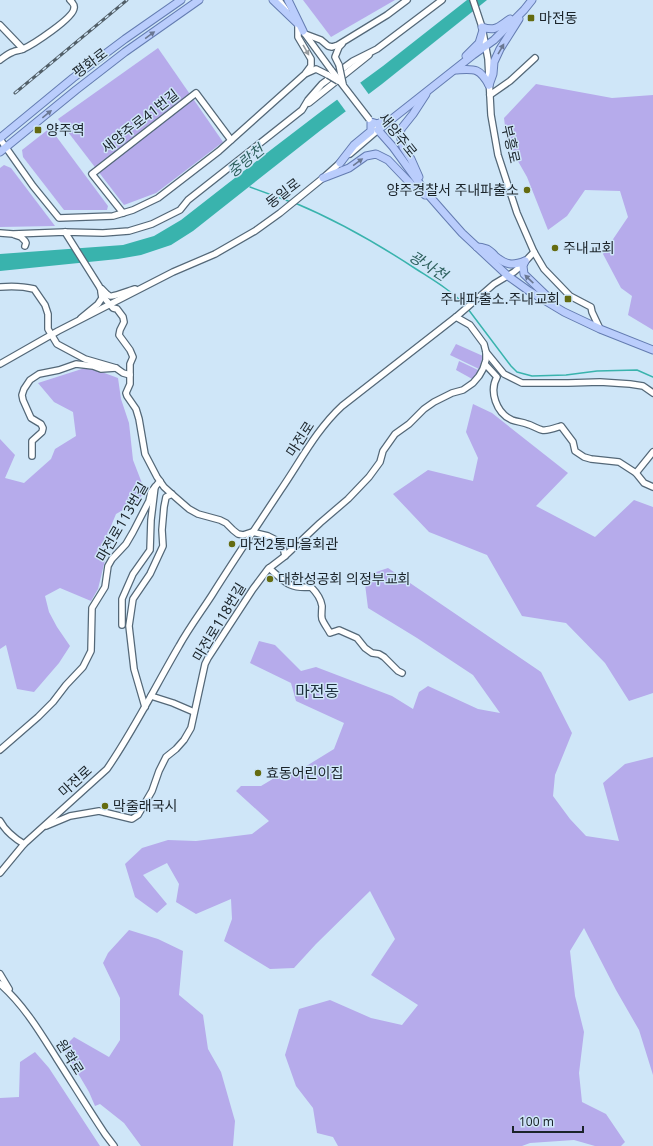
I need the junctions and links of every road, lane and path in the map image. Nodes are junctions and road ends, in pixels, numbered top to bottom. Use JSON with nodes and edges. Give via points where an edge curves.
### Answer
{"nodes":[{"id":1,"x":70,"y":0,"type":"edge"},
{"id":2,"x":181,"y":0,"type":"edge"},
{"id":3,"x":199,"y":0,"type":"edge"},
{"id":4,"x":273,"y":0,"type":"edge"},
{"id":5,"x":279,"y":0,"type":"edge"},
{"id":6,"x":288,"y":0,"type":"edge"},
{"id":7,"x":407,"y":0,"type":"edge"},
{"id":8,"x":442,"y":0,"type":"edge"},
{"id":9,"x":473,"y":0,"type":"edge"},
{"id":10,"x":532,"y":0,"type":"edge"},
{"id":11,"x":524,"y":10,"type":"junction"},
{"id":12,"x":297,"y":24,"type":"junction"},
{"id":13,"x":0,"y":25,"type":"edge"},
{"id":14,"x":482,"y":29,"type":"junction"},
{"id":15,"x":304,"y":32,"type":"junction"},
{"id":16,"x":346,"y":40,"type":"junction"},
{"id":17,"x":485,"y":47,"type":"junction"},
{"id":18,"x":22,"y":49,"type":"junction"},
{"id":19,"x":535,"y":58,"type":"dead end"},
{"id":20,"x":0,"y":60,"type":"edge"},
{"id":21,"x":453,"y":71,"type":"junction"},
{"id":22,"x":330,"y":73,"type":"junction"},
{"id":23,"x":305,"y":74,"type":"junction"},
{"id":24,"x":343,"y":85,"type":"junction"},
{"id":25,"x":489,"y":85,"type":"junction"},
{"id":26,"x":429,"y":91,"type":"junction"},
{"id":27,"x":490,"y":95,"type":"junction"},
{"id":28,"x":413,"y":102,"type":"junction"},
{"id":29,"x":370,"y":121,"type":"junction"},
{"id":30,"x":378,"y":130,"type":"junction"},
{"id":31,"x":0,"y":138,"type":"edge"},
{"id":32,"x":231,"y":140,"type":"junction"},
{"id":33,"x":3,"y":150,"type":"edge"},
{"id":34,"x":340,"y":163,"type":"junction"},
{"id":35,"x":323,"y":178,"type":"junction"},
{"id":36,"x":420,"y":182,"type":"junction"},
{"id":37,"x":437,"y":205,"type":"junction"},
{"id":38,"x":123,"y":213,"type":"junction"},
{"id":39,"x":0,"y":233,"type":"edge"},
{"id":40,"x":13,"y":234,"type":"junction"},
{"id":41,"x":66,"y":234,"type":"junction"},
{"id":42,"x":25,"y":246,"type":"dead end"},
{"id":43,"x":477,"y":247,"type":"junction"},
{"id":44,"x":534,"y":252,"type":"junction"},
{"id":45,"x":525,"y":262,"type":"junction"},
{"id":46,"x":508,"y":276,"type":"junction"},
{"id":47,"x":149,"y":285,"type":"junction"},
{"id":48,"x":99,"y":286,"type":"junction"},
{"id":49,"x":0,"y":287,"type":"edge"},
{"id":50,"x":110,"y":305,"type":"junction"},
{"id":51,"x":564,"y":312,"type":"junction"},
{"id":52,"x":458,"y":316,"type":"junction"},
{"id":53,"x":74,"y":324,"type":"junction"},
{"id":54,"x":600,"y":329,"type":"junction"},
{"id":55,"x":52,"y":336,"type":"junction"},
{"id":56,"x":653,"y":350,"type":"edge"},
{"id":57,"x":486,"y":352,"type":"junction"},
{"id":58,"x":0,"y":364,"type":"edge"},
{"id":59,"x":485,"y":364,"type":"junction"},
{"id":60,"x":116,"y":368,"type":"junction"},
{"id":61,"x":130,"y":375,"type":"junction"},
{"id":62,"x":653,"y":393,"type":"edge"},
{"id":63,"x":653,"y":452,"type":"edge"},
{"id":64,"x":32,"y":456,"type":"dead end"},
{"id":65,"x":636,"y":472,"type":"junction"},
{"id":66,"x":160,"y":481,"type":"junction"},
{"id":67,"x":155,"y":487,"type":"junction"},
{"id":68,"x":653,"y":487,"type":"edge"},
{"id":69,"x":172,"y":494,"type":"junction"},
{"id":70,"x":252,"y":532,"type":"junction"},
{"id":71,"x":286,"y":556,"type":"junction"},
{"id":72,"x":269,"y":568,"type":"junction"},
{"id":73,"x":122,"y":625,"type":"dead end"},
{"id":74,"x":402,"y":673,"type":"dead end"},
{"id":75,"x":151,"y":696,"type":"junction"},
{"id":76,"x":145,"y":707,"type":"junction"},
{"id":77,"x":194,"y":712,"type":"junction"},
{"id":78,"x":0,"y":750,"type":"edge"},
{"id":79,"x":0,"y":821,"type":"edge"},
{"id":80,"x":42,"y":827,"type":"junction"},
{"id":81,"x":24,"y":844,"type":"junction"},
{"id":82,"x":0,"y":873,"type":"edge"},
{"id":83,"x":0,"y":974,"type":"edge"},
{"id":84,"x":0,"y":984,"type":"edge"},
{"id":85,"x":12,"y":994,"type":"junction"},
{"id":86,"x":114,"y":1146,"type":"edge"}],
"edges":[{"from":1,"to":18,"type":"street","via":[[74,9],[68,18]]},
{"from":2,"to":31,"type":"main road","name":"평화로","via":[[124,39]]},
{"from":33,"to":3,"type":"main road","name":"평화로","one_way":true,"via":[[125,52]]},
{"from":4,"to":12,"type":"main road"},
{"from":5,"to":12,"type":"street","name":"새양주로"},
{"from":6,"to":15,"type":"main road"},
{"from":7,"to":16,"type":"street"},
{"from":8,"to":41,"type":"street","via":[[377,49],[353,61],[322,84],[302,110],[188,200],[180,210],[152,224],[129,231]]},
{"from":9,"to":14,"type":"street","name":"부흥로"},
{"from":10,"to":11,"type":"main road"},
{"from":11,"to":14,"type":"main road","via":[[494,30]]},
{"from":11,"to":17,"type":"main road"},
{"from":25,"to":11,"type":"main road","one_way":true,"via":[[500,49]]},
{"from":12,"to":15,"type":"street","name":"새양주로"},
{"from":12,"to":23,"type":"street","one_way":true,"via":[[298,37],[311,59],[311,66]]},
{"from":13,"to":18,"type":"street"},
{"from":14,"to":17,"type":"street","name":"부흥로"},
{"from":14,"to":21,"type":"main road","via":[[479,43]]},
{"from":15,"to":16,"type":"street","via":[[332,47]]},
{"from":15,"to":22,"type":"street","name":"새양주로"},
{"from":16,"to":24,"type":"street","bridge":true,"via":[[339,47],[335,57]]},
{"from":17,"to":21,"type":"main road","name":"동일로"},
{"from":17,"to":25,"type":"street","name":"부흥로"},
{"from":18,"to":20,"type":"street"},
{"from":19,"to":27,"type":"street"},
{"from":21,"to":25,"type":"main road","via":[[478,71]]},
{"from":21,"to":26,"type":"main road","name":"동일로"},
{"from":22,"to":23,"type":"street","via":[[316,69]]},
{"from":22,"to":24,"type":"street","name":"새양주로","bridge":true},
{"from":23,"to":32,"type":"street"},
{"from":24,"to":29,"type":"street","name":"새양주로","bridge":true},
{"from":25,"to":27,"type":"street","name":"부흥로"},
{"from":26,"to":28,"type":"main road","name":"동일로"},
{"from":26,"to":36,"type":"main road","via":[[401,129],[400,135]]},
{"from":27,"to":44,"type":"street","name":"부흥로","via":[[498,155]]},
{"from":28,"to":29,"type":"main road","via":[[378,124]]},
{"from":28,"to":30,"type":"main road","name":"동일로"},
{"from":29,"to":30,"type":"street","name":"새양주로"},
{"from":29,"to":34,"type":"main road","via":[[371,131],[354,145]]},
{"from":30,"to":34,"type":"street","name":"동일로"},
{"from":30,"to":36,"type":"main road","name":"새양주로"},
{"from":31,"to":33,"type":"street"},
{"from":32,"to":38,"type":"street","via":[[158,198]]},
{"from":32,"to":38,"type":"street","name":"새양주로41번길","via":[[196,93],[92,174]]},
{"from":33,"to":38,"type":"street","via":[[59,218],[113,216]]},
{"from":34,"to":35,"type":"street","name":"동일로"},
{"from":35,"to":37,"type":"main road","one_way":true,"via":[[349,168],[366,156],[376,154],[388,160]]},
{"from":35,"to":47,"type":"street","name":"동일로","via":[[255,231],[215,254]]},
{"from":36,"to":37,"type":"main road","name":"새양주로"},
{"from":37,"to":43,"type":"main road","name":"새양주로"},
{"from":39,"to":40,"type":"street"},
{"from":40,"to":41,"type":"street"},
{"from":40,"to":42,"type":"street","via":[[21,237],[26,243]]},
{"from":41,"to":48,"type":"street"},
{"from":43,"to":45,"type":"main road","via":[[488,250],[507,264]]},
{"from":43,"to":46,"type":"main road","name":"새양주로"},
{"from":44,"to":45,"type":"street","name":"마전로"},
{"from":44,"to":54,"type":"street","name":"부흥로","via":[[544,269],[570,296],[591,307]]},
{"from":45,"to":46,"type":"street","name":"마전로"},
{"from":51,"to":45,"type":"main road","one_way":true,"via":[[524,274]]},
{"from":46,"to":51,"type":"main road"},
{"from":46,"to":52,"type":"street","name":"마전로","via":[[494,284]]},
{"from":47,"to":48,"type":"street","via":[[112,296]]},
{"from":47,"to":50,"type":"street","name":"동일로"},
{"from":48,"to":50,"type":"street"},
{"from":48,"to":53,"type":"street","via":[[102,298]]},
{"from":49,"to":55,"type":"street","via":[[34,289],[45,306],[48,329]]},
{"from":50,"to":53,"type":"street","name":"동일로"},
{"from":50,"to":61,"type":"street","via":[[123,317],[124,322],[119,335],[133,357]]},
{"from":51,"to":54,"type":"main road"},
{"from":52,"to":57,"type":"street","via":[[484,344]]},
{"from":52,"to":70,"type":"street","name":"마전로","via":[[330,417],[318,431]]},
{"from":53,"to":55,"type":"street"},
{"from":54,"to":56,"type":"main road"},
{"from":55,"to":58,"type":"street"},
{"from":55,"to":60,"type":"street","via":[[57,344],[85,359]]},
{"from":57,"to":59,"type":"street","name":"마전로118번길"},
{"from":57,"to":62,"type":"street","via":[[504,374],[522,383],[630,384],[643,386]]},
{"from":59,"to":65,"type":"street","via":[[497,377],[493,392],[498,406],[501,412],[512,420],[542,430],[561,426],[573,442],[575,451],[584,457],[619,462]]},
{"from":59,"to":71,"type":"street","name":"마전로118번길","via":[[473,383],[434,402],[395,434],[369,477]]},
{"from":60,"to":61,"type":"street"},
{"from":60,"to":64,"type":"street","via":[[101,369],[76,364],[39,374],[30,380],[24,389],[23,400],[31,418],[43,428],[32,441]]},
{"from":61,"to":66,"type":"street","via":[[126,393],[136,409],[147,460]]},
{"from":63,"to":65,"type":"street"},
{"from":65,"to":68,"type":"street","via":[[644,483]]},
{"from":66,"to":67,"type":"street","name":"마전로113번길"},
{"from":66,"to":69,"type":"street"},
{"from":67,"to":73,"type":"street","via":[[150,550],[133,574],[122,599]]},
{"from":67,"to":78,"type":"street","name":"마전로113번길","via":[[126,544],[108,566],[105,588],[92,608],[90,651],[83,667],[53,702]]},
{"from":69,"to":70,"type":"street","via":[[189,509],[226,523],[238,534],[243,536]]},
{"from":69,"to":76,"type":"street","via":[[166,497],[164,507],[163,546],[150,574],[133,599],[129,626],[134,669]]},
{"from":70,"to":71,"type":"street","via":[[274,539],[283,547]]},
{"from":70,"to":75,"type":"street","name":"마전로","via":[[179,645]]},
{"from":71,"to":72,"type":"street","name":"마전로118번길"},
{"from":72,"to":74,"type":"street","via":[[291,586],[311,587],[314,590],[321,601],[323,622],[330,633],[339,630],[357,638],[368,650],[384,656],[398,672]]},
{"from":72,"to":77,"type":"street","name":"마전로118번길","via":[[208,658]]},
{"from":75,"to":76,"type":"street","name":"마전로"},
{"from":75,"to":77,"type":"street"},
{"from":76,"to":80,"type":"street","name":"마전로","via":[[107,768]]},
{"from":77,"to":80,"type":"street","name":"마전로118번길","via":[[191,728],[184,740],[166,757],[152,791],[138,815],[132,819],[99,811],[70,816]]},
{"from":79,"to":81,"type":"street","via":[[11,836]]},
{"from":80,"to":81,"type":"street","name":"마전로"},
{"from":81,"to":82,"type":"street","name":"마전로"},
{"from":83,"to":85,"type":"street"},
{"from":84,"to":85,"type":"street","name":"원학로"},
{"from":85,"to":86,"type":"street","name":"원학로","via":[[24,1008]]}]}
